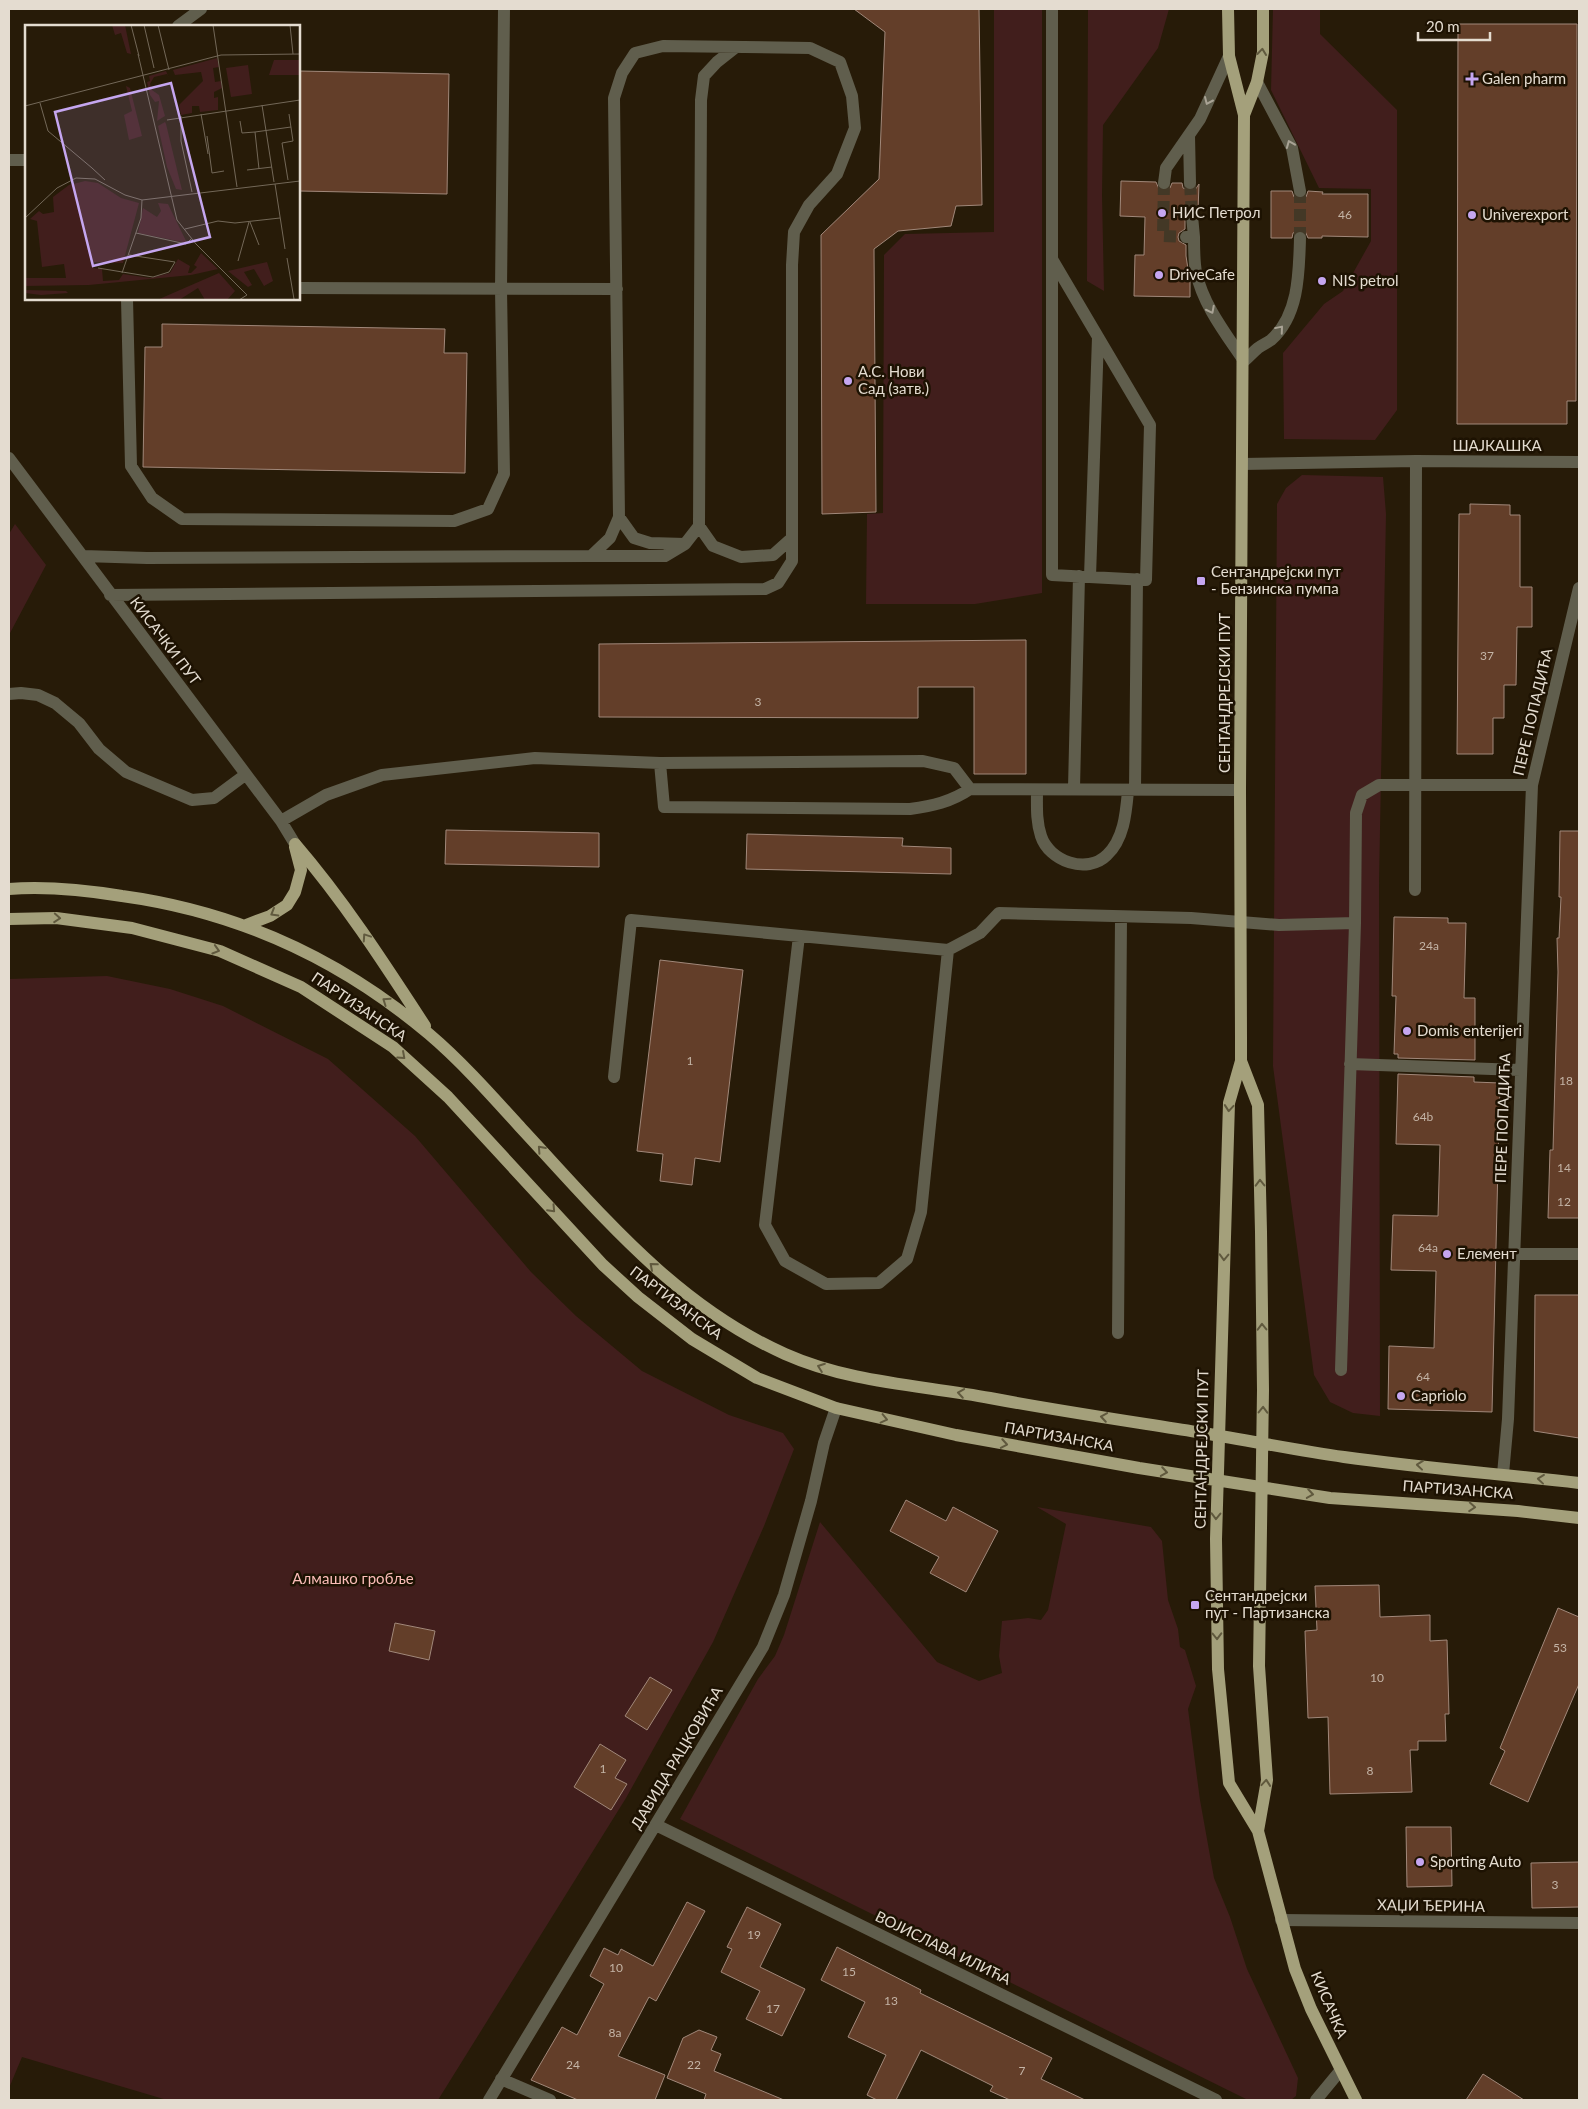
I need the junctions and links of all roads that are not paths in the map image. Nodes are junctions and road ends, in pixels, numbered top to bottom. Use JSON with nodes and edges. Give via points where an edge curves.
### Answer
{"nodes":[{"id":1,"x":201,"y":9,"type":"edge"},
{"id":2,"x":504,"y":9,"type":"edge"},
{"id":3,"x":1052,"y":9,"type":"edge"},
{"id":4,"x":1228,"y":9,"type":"edge"},
{"id":5,"x":1263,"y":9,"type":"edge"},
{"id":6,"x":179,"y":25,"type":"edge"},
{"id":7,"x":736,"y":46,"type":"junction"},
{"id":8,"x":1228,"y":56,"type":"junction"},
{"id":9,"x":1257,"y":82,"type":"junction"},
{"id":10,"x":1244,"y":115,"type":"junction"},
{"id":11,"x":1189,"y":136,"type":"junction"},
{"id":12,"x":9,"y":160,"type":"edge"},
{"id":13,"x":25,"y":160,"type":"edge"},
{"id":14,"x":1164,"y":183,"type":"tunnel mouth"},
{"id":15,"x":1190,"y":183,"type":"tunnel mouth"},
{"id":16,"x":1300,"y":191,"type":"tunnel mouth"},
{"id":17,"x":1192,"y":216,"type":"tunnel mouth"},
{"id":18,"x":1300,"y":238,"type":"tunnel mouth"},
{"id":19,"x":1052,"y":259,"type":"junction"},
{"id":20,"x":300,"y":288,"type":"edge"},
{"id":21,"x":617,"y":288,"type":"junction"},
{"id":22,"x":501,"y":289,"type":"junction"},
{"id":23,"x":127,"y":300,"type":"edge"},
{"id":24,"x":1098,"y":337,"type":"junction"},
{"id":25,"x":1244,"y":361,"type":"junction"},
{"id":26,"x":9,"y":458,"type":"edge"},
{"id":27,"x":1416,"y":461,"type":"junction"},
{"id":28,"x":1579,"y":462,"type":"edge"},
{"id":29,"x":1242,"y":464,"type":"junction"},
{"id":30,"x":619,"y":517,"type":"junction"},
{"id":31,"x":699,"y":526,"type":"junction"},
{"id":32,"x":792,"y":538,"type":"junction"},
{"id":33,"x":685,"y":544,"type":"junction"},
{"id":34,"x":83,"y":556,"type":"junction"},
{"id":35,"x":591,"y":556,"type":"junction"},
{"id":36,"x":1085,"y":576,"type":"junction"},
{"id":37,"x":1137,"y":579,"type":"junction"},
{"id":38,"x":1579,"y":588,"type":"edge"},
{"id":39,"x":110,"y":594,"type":"junction"},
{"id":40,"x":9,"y":694,"type":"edge"},
{"id":41,"x":660,"y":764,"type":"junction"},
{"id":42,"x":245,"y":775,"type":"junction"},
{"id":43,"x":1416,"y":784,"type":"junction"},
{"id":44,"x":1532,"y":785,"type":"junction"},
{"id":45,"x":1074,"y":788,"type":"junction"},
{"id":46,"x":970,"y":789,"type":"junction"},
{"id":47,"x":1037,"y":790,"type":"junction"},
{"id":48,"x":1240,"y":790,"type":"junction"},
{"id":49,"x":1131,"y":791,"type":"junction"},
{"id":50,"x":281,"y":821,"type":"junction"},
{"id":51,"x":295,"y":844,"type":"junction"},
{"id":52,"x":9,"y":889,"type":"edge"},
{"id":53,"x":1415,"y":890,"type":"dead end"},
{"id":54,"x":1121,"y":918,"type":"junction"},
{"id":55,"x":9,"y":919,"type":"edge"},
{"id":56,"x":1241,"y":923,"type":"junction"},
{"id":57,"x":1355,"y":923,"type":"junction"},
{"id":58,"x":246,"y":925,"type":"junction"},
{"id":59,"x":799,"y":936,"type":"junction"},
{"id":60,"x":948,"y":950,"type":"junction"},
{"id":61,"x":432,"y":1036,"type":"junction"},
{"id":62,"x":1241,"y":1061,"type":"junction"},
{"id":63,"x":1350,"y":1064,"type":"junction"},
{"id":64,"x":1520,"y":1070,"type":"junction"},
{"id":65,"x":614,"y":1077,"type":"dead end"},
{"id":66,"x":1515,"y":1254,"type":"junction"},
{"id":67,"x":1579,"y":1254,"type":"edge"},
{"id":68,"x":1118,"y":1333,"type":"dead end"},
{"id":69,"x":1341,"y":1370,"type":"dead end"},
{"id":70,"x":836,"y":1408,"type":"junction"},
{"id":71,"x":1218,"y":1436,"type":"junction"},
{"id":72,"x":1262,"y":1444,"type":"junction"},
{"id":73,"x":1503,"y":1474,"type":"junction"},
{"id":74,"x":1217,"y":1480,"type":"junction"},
{"id":75,"x":1579,"y":1483,"type":"edge"},
{"id":76,"x":1262,"y":1487,"type":"junction"},
{"id":77,"x":1579,"y":1518,"type":"edge"},
{"id":78,"x":656,"y":1824,"type":"junction"},
{"id":79,"x":1258,"y":1831,"type":"junction"},
{"id":80,"x":1281,"y":1920,"type":"junction"},
{"id":81,"x":1579,"y":1923,"type":"edge"},
{"id":82,"x":1340,"y":2071,"type":"junction"},
{"id":83,"x":501,"y":2079,"type":"junction"},
{"id":84,"x":488,"y":2100,"type":"edge"},
{"id":85,"x":550,"y":2100,"type":"edge"},
{"id":86,"x":1216,"y":2100,"type":"edge"},
{"id":87,"x":1316,"y":2100,"type":"edge"},
{"id":88,"x":1356,"y":2100,"type":"edge"}],
"edges":[{"from":1,"to":6,"type":"street"},
{"from":2,"to":22,"type":"street"},
{"from":3,"to":19,"type":"street"},
{"from":4,"to":8,"type":"main road","name":"СЕНТАНДРЕЈСКИ ПУТ"},
{"from":9,"to":5,"type":"main road","name":"СЕНТАНДРЕЈСКИ ПУТ","one_way":true,"via":[[1263,52]]},
{"from":7,"to":21,"type":"street","via":[[663,46],[636,53],[622,73],[614,98]]},
{"from":7,"to":31,"type":"street","via":[[704,76],[701,100]]},
{"from":7,"to":32,"type":"street","via":[[810,48],[840,62],[852,96],[856,128],[837,174],[809,205],[794,232]]},
{"from":8,"to":10,"type":"main road","name":"СЕНТАНДРЕЈСКИ ПУТ"},
{"from":8,"to":11,"type":"street","one_way":true},
{"from":9,"to":10,"type":"main road","name":"СЕНТАНДРЕЈСКИ ПУТ"},
{"from":16,"to":9,"type":"street","one_way":true,"via":[[1292,148]]},
{"from":10,"to":25,"type":"main road","name":"СЕНТАНДРЕЈСКИ ПУТ"},
{"from":11,"to":14,"type":"street","via":[[1166,168]]},
{"from":11,"to":15,"type":"street"},
{"from":12,"to":13,"type":"street"},
{"from":17,"to":25,"type":"street","one_way":true,"via":[[1190,237],[1200,287],[1212,313]]},
{"from":25,"to":18,"type":"street","one_way":true,"via":[[1271,340],[1288,320],[1299,269]]},
{"from":19,"to":24,"type":"street"},
{"from":19,"to":36,"type":"street","via":[[1052,575]]},
{"from":20,"to":22,"type":"street"},
{"from":21,"to":22,"type":"street"},
{"from":21,"to":30,"type":"street"},
{"from":22,"to":23,"type":"street","via":[[504,474],[488,509],[454,521],[182,519],[152,498],[131,466]]},
{"from":24,"to":36,"type":"street"},
{"from":24,"to":37,"type":"street","via":[[1150,425],[1146,580]]},
{"from":25,"to":29,"type":"main road","name":"СЕНТАНДРЕЈСКИ ПУТ"},
{"from":26,"to":34,"type":"street","name":"КИСАЧКИ ПУТ"},
{"from":27,"to":28,"type":"street","name":"ШАЈКАШКА"},
{"from":27,"to":29,"type":"street","name":"ШАЈКАШКА"},
{"from":27,"to":43,"type":"street"},
{"from":29,"to":48,"type":"main road","name":"СЕНТАНДРЕЈСКИ ПУТ"},
{"from":30,"to":33,"type":"street","via":[[634,538],[650,543]]},
{"from":30,"to":35,"type":"street","via":[[610,538]]},
{"from":31,"to":32,"type":"street","via":[[713,546],[741,557],[773,555]]},
{"from":31,"to":33,"type":"street"},
{"from":32,"to":39,"type":"street","via":[[792,561],[778,583],[765,589]]},
{"from":33,"to":35,"type":"street","via":[[665,556]]},
{"from":34,"to":35,"type":"street"},
{"from":34,"to":39,"type":"street","name":"КИСАЧКИ ПУТ"},
{"from":36,"to":37,"type":"street"},
{"from":36,"to":45,"type":"street"},
{"from":37,"to":49,"type":"street"},
{"from":38,"to":44,"type":"street","name":"ПЕРЕ ПОПАДИЋА"},
{"from":39,"to":42,"type":"street","name":"КИСАЧКИ ПУТ"},
{"from":40,"to":42,"type":"street","via":[[38,695],[54,703],[79,724],[98,749],[126,772],[192,800],[214,798]]},
{"from":41,"to":46,"type":"street","via":[[923,761],[954,768]]},
{"from":41,"to":46,"type":"street","via":[[664,808],[910,809],[936,805]]},
{"from":41,"to":50,"type":"street","via":[[535,758],[382,775],[326,795]]},
{"from":42,"to":50,"type":"street","name":"КИСАЧКИ ПУТ"},
{"from":43,"to":44,"type":"street"},
{"from":43,"to":53,"type":"street"},
{"from":43,"to":57,"type":"street","via":[[1378,785],[1362,795],[1356,813]]},
{"from":44,"to":64,"type":"street","name":"ПЕРЕ ПОПАДИЋА"},
{"from":45,"to":47,"type":"street"},
{"from":45,"to":49,"type":"street"},
{"from":46,"to":47,"type":"street"},
{"from":47,"to":49,"type":"street","via":[[1036,814],[1041,838],[1054,854],[1068,863],[1087,865],[1106,856],[1120,835]]},
{"from":48,"to":49,"type":"street"},
{"from":48,"to":56,"type":"main road","name":"СЕНТАНДРЕЈСКИ ПУТ"},
{"from":50,"to":51,"type":"street","name":"КИСАЧКИ ПУТ"},
{"from":51,"to":58,"type":"main road","one_way":true,"via":[[301,870],[295,892],[287,905]]},
{"from":61,"to":51,"type":"main road","one_way":true,"via":[[356,922]]},
{"from":52,"to":58,"type":"main road","name":"ПАРТИЗАНСКА","via":[[88,891],[140,898]]},
{"from":54,"to":56,"type":"street","via":[[1191,918]]},
{"from":54,"to":60,"type":"street","via":[[999,913],[980,932]]},
{"from":54,"to":68,"type":"street"},
{"from":55,"to":70,"type":"main road","name":"ПАРТИЗАНСКА","one_way":true,"via":[[56,918],[132,928],[220,951],[301,987],[393,1047],[498,1151],[603,1265],[653,1309],[692,1339],[758,1378]]},
{"from":56,"to":57,"type":"street"},
{"from":56,"to":62,"type":"main road","name":"СЕНТАНДРЕЈСКИ ПУТ"},
{"from":57,"to":63,"type":"street"},
{"from":61,"to":58,"type":"main road","name":"ПАРТИЗАНСКА","one_way":true,"via":[[353,978],[308,952]]},
{"from":59,"to":60,"type":"street"},
{"from":59,"to":60,"type":"street","via":[[765,1225],[785,1262],[826,1284],[879,1283],[907,1259],[920,1212]]},
{"from":59,"to":65,"type":"street","via":[[631,920]]},
{"from":71,"to":61,"type":"main road","name":"ПАРТИЗАНСКА","one_way":true,"via":[[868,1380],[786,1354],[736,1328],[689,1297],[636,1251]]},
{"from":62,"to":71,"type":"main road","name":"СЕНТАНДРЕЈСКИ ПУТ","one_way":true,"via":[[1229,1103]]},
{"from":72,"to":62,"type":"main road","name":"СЕНТАНДРЕЈСКИ ПУТ","one_way":true,"via":[[1258,1105]]},
{"from":63,"to":64,"type":"street"},
{"from":63,"to":69,"type":"street"},
{"from":64,"to":66,"type":"street","name":"ПЕРЕ ПОПАДИЋА"},
{"from":66,"to":67,"type":"street"},
{"from":66,"to":73,"type":"street","name":"ПЕРЕ ПОПАДИЋА"},
{"from":70,"to":74,"type":"main road","name":"ПАРТИЗАНСКА","one_way":true,"via":[[956,1435]]},
{"from":70,"to":78,"type":"street","name":"ДАВИДА РАЦКОВИЋА","via":[[784,1595],[763,1647]]},
{"from":71,"to":72,"type":"main road","name":"ПАРТИЗАНСКА"},
{"from":71,"to":74,"type":"main road","name":"СЕНТАНДРЕЈСКИ ПУТ"},
{"from":73,"to":72,"type":"main road","name":"ПАРТИЗАНСКА","one_way":true,"via":[[1344,1457]]},
{"from":72,"to":76,"type":"main road","name":"СЕНТАНДРЕЈСКИ ПУТ"},
{"from":75,"to":73,"type":"main road","name":"ПАРТИЗАНСКА","one_way":true},
{"from":74,"to":76,"type":"main road","name":"ПАРТИЗАНСКА"},
{"from":74,"to":79,"type":"main road","name":"СЕНТАНДРЕЈСКИ ПУТ","one_way":true,"via":[[1218,1669],[1229,1783]]},
{"from":76,"to":77,"type":"main road","name":"ПАРТИЗАНСКА","one_way":true,"via":[[1330,1498]]},
{"from":79,"to":76,"type":"main road","name":"СЕНТАНДРЕЈСКИ ПУТ","one_way":true,"via":[[1267,1780],[1259,1666]]},
{"from":78,"to":83,"type":"street","name":"ДАВИДА РАЦКОВИЋА"},
{"from":78,"to":86,"type":"street","name":"ВОЈИСЛАВА ИЛИЋА"},
{"from":79,"to":80,"type":"main road","name":"СЕНТАНДРЕЈСКИ ПУТ"},
{"from":80,"to":81,"type":"street","name":"ХАЏИ ЂЕРИНА"},
{"from":80,"to":82,"type":"main road","name":"КИСАЧКА","via":[[1296,1969]]},
{"from":82,"to":87,"type":"street"},
{"from":82,"to":88,"type":"main road","name":"КИСАЧКА"},
{"from":83,"to":84,"type":"street","name":"ДАВИДА РАЦКОВИЋА"},
{"from":83,"to":85,"type":"street"}]}
